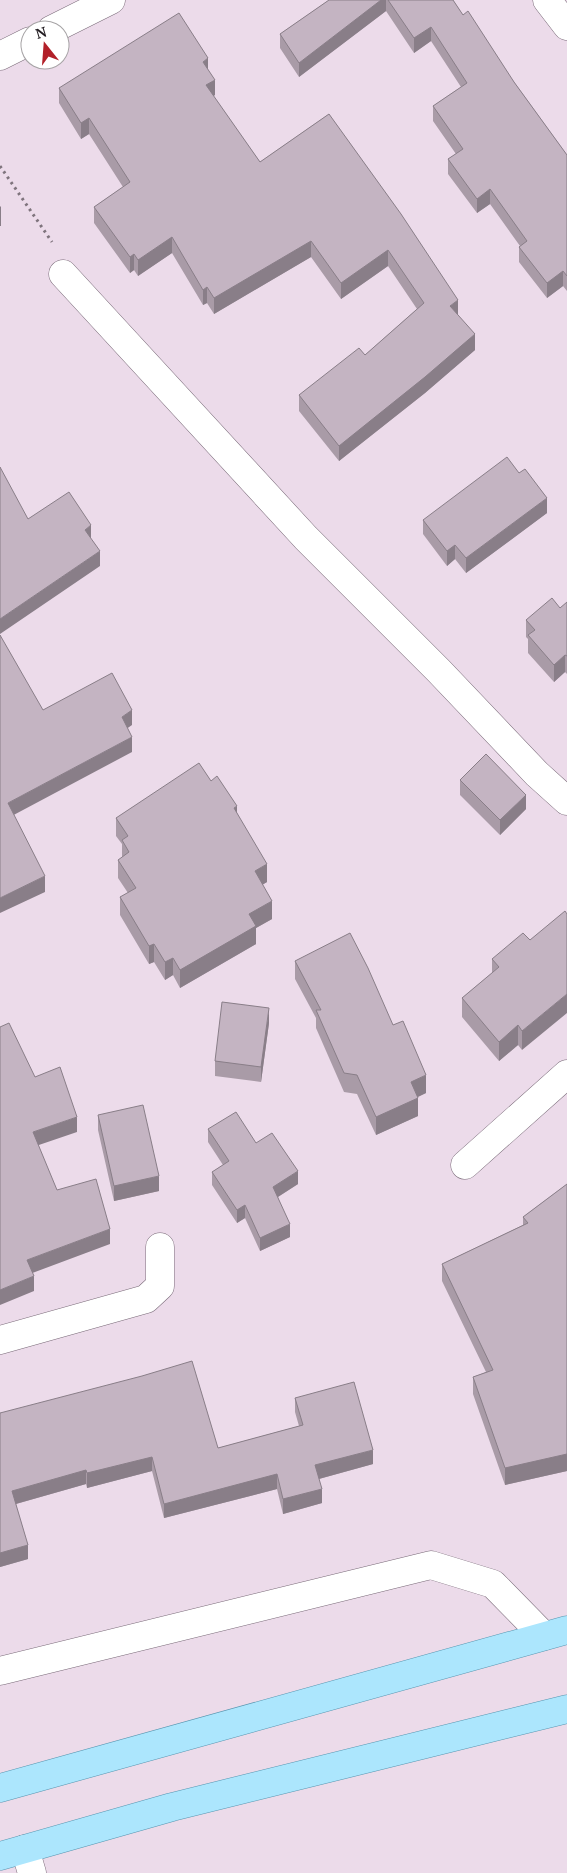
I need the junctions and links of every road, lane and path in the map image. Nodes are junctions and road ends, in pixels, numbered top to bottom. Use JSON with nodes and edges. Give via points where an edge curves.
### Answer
{"nodes":[{"id":1,"x":111,"y":0,"type":"edge"},
{"id":2,"x":547,"y":0,"type":"edge"},
{"id":3,"x":70,"y":20,"type":"edge"},
{"id":4,"x":567,"y":26,"type":"edge"},
{"id":5,"x":20,"y":46,"type":"edge"},
{"id":6,"x":0,"y":56,"type":"edge"},
{"id":7,"x":0,"y":166,"type":"edge"},
{"id":8,"x":63,"y":274,"type":"joint"},
{"id":9,"x":567,"y":801,"type":"edge"},
{"id":10,"x":567,"y":1074,"type":"edge"},
{"id":11,"x":465,"y":1165,"type":"dead end"},
{"id":12,"x":160,"y":1247,"type":"dead end"},
{"id":13,"x":0,"y":1340,"type":"edge"},
{"id":14,"x":556,"y":1633,"type":"edge"},
{"id":15,"x":0,"y":1672,"type":"edge"},
{"id":16,"x":567,"y":1709,"type":"edge"},
{"id":17,"x":0,"y":1788,"type":"edge"},
{"id":18,"x":19,"y":1860,"type":"edge"}],
"edges":[{"from":1,"to":3,"type":"street"},
{"from":2,"to":4,"type":"street"},
{"from":5,"to":6,"type":"street"},
{"from":7,"to":8,"type":"path","via":[[55,246]]},
{"from":8,"to":9,"type":"street","via":[[306,538]]},
{"from":10,"to":11,"type":"street"},
{"from":12,"to":13,"type":"street","via":[[160,1286],[146,1299]]},
{"from":14,"to":15,"type":"street","via":[[493,1584],[431,1565]]},
{"from":14,"to":17,"type":"main road"},
{"from":16,"to":18,"type":"main road","via":[[172,1807]]}]}
